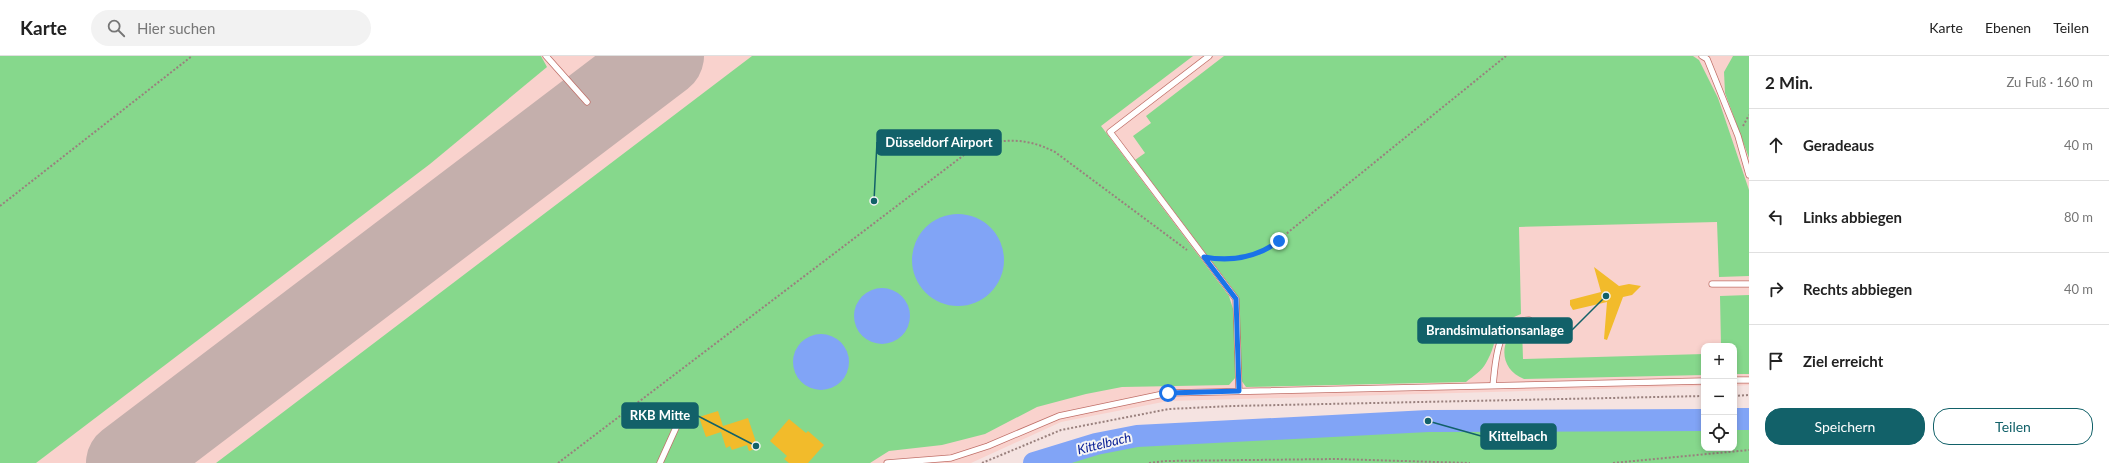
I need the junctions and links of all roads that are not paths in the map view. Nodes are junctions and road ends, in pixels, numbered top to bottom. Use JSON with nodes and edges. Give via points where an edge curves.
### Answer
{"nodes":[{"id":1,"x":546,"y":56,"type":"edge"},
{"id":2,"x":1209,"y":56,"type":"edge"},
{"id":3,"x":1702,"y":56,"type":"edge"},
{"id":4,"x":1708,"y":58,"type":"edge"},
{"id":5,"x":587,"y":102,"type":"dead end"},
{"id":6,"x":1749,"y":175,"type":"edge"},
{"id":7,"x":1712,"y":284,"type":"dead end"},
{"id":8,"x":1749,"y":284,"type":"edge"},
{"id":9,"x":1529,"y":320,"type":"dead end"},
{"id":10,"x":1737,"y":380,"type":"edge"},
{"id":11,"x":1749,"y":380,"type":"edge"},
{"id":12,"x":1701,"y":381,"type":"edge"},
{"id":13,"x":1493,"y":385,"type":"junction"},
{"id":14,"x":1239,"y":391,"type":"junction"},
{"id":15,"x":684,"y":410,"type":"dead end"},
{"id":16,"x":660,"y":463,"type":"edge"},
{"id":17,"x":887,"y":463,"type":"edge"}],
"edges":[{"from":1,"to":5,"type":"lane"},
{"from":2,"to":14,"type":"lane","via":[[1110,132],[1236,299]]},
{"from":3,"to":4,"type":"lane"},
{"from":4,"to":6,"type":"lane","via":[[1738,136]]},
{"from":7,"to":8,"type":"lane"},
{"from":9,"to":13,"type":"lane","via":[[1516,322],[1503,334]]},
{"from":10,"to":11,"type":"lane"},
{"from":12,"to":13,"type":"lane"},
{"from":13,"to":14,"type":"lane"},
{"from":14,"to":17,"type":"lane","via":[[1168,393],[1059,416],[988,446],[951,458]]},
{"from":15,"to":16,"type":"lane"}]}
